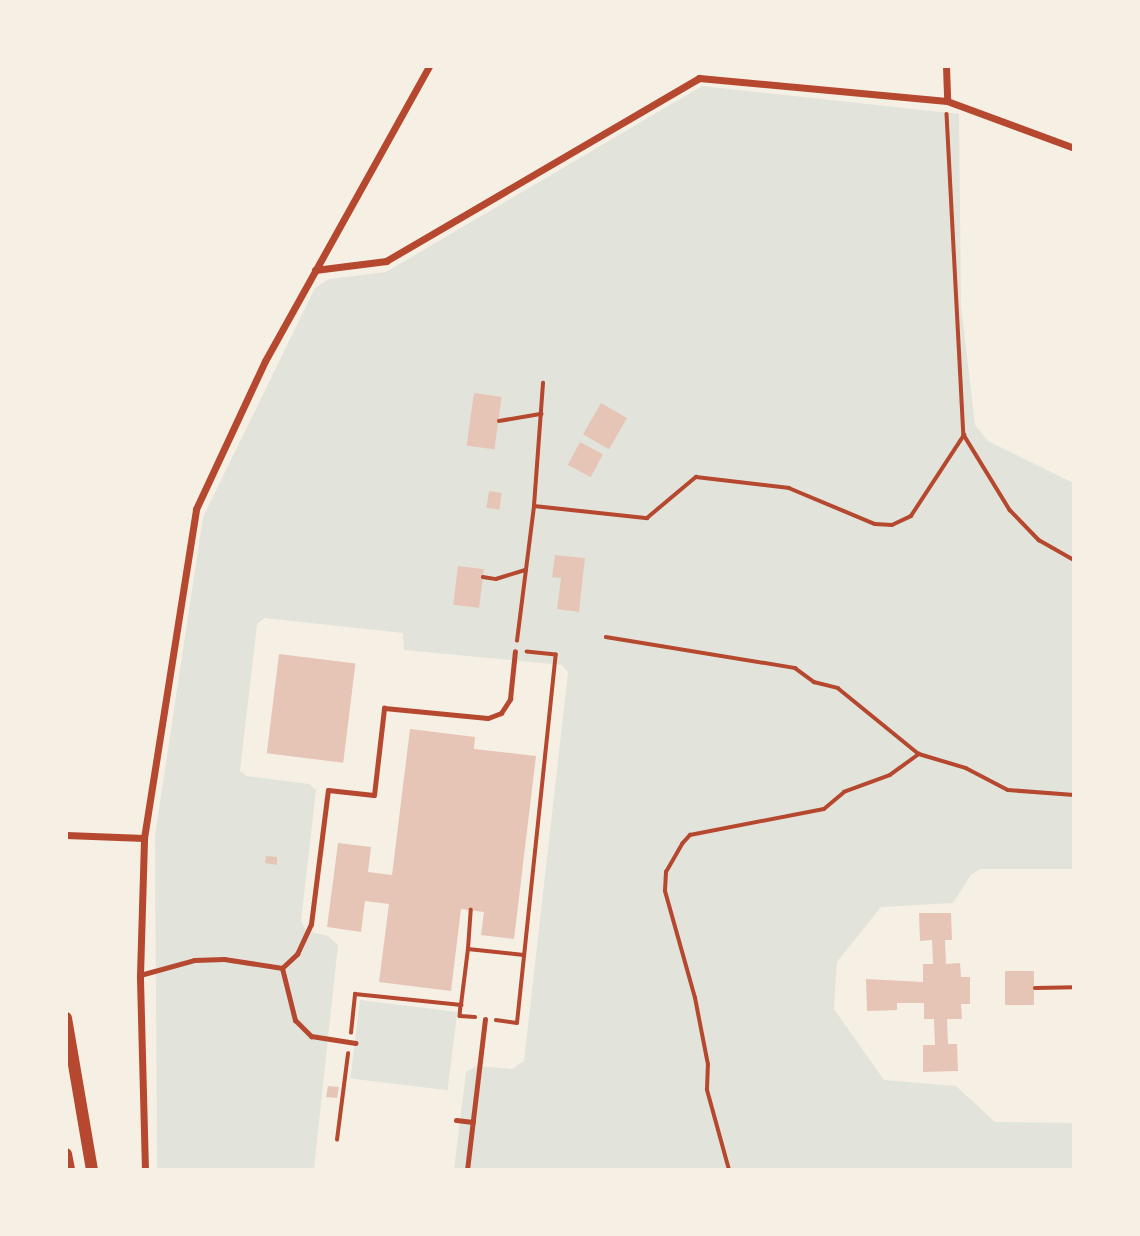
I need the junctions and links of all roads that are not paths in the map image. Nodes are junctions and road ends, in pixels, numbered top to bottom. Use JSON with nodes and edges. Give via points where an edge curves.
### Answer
{"nodes":[{"id":1,"x":429,"y":66,"type":"edge"},
{"id":2,"x":946,"y":66,"type":"edge"},
{"id":3,"x":947,"y":101,"type":"junction"},
{"id":4,"x":1073,"y":148,"type":"edge"},
{"id":5,"x":315,"y":270,"type":"junction"},
{"id":6,"x":515,"y":650,"type":"road end"},
{"id":7,"x":66,"y":835,"type":"edge"},
{"id":8,"x":144,"y":838,"type":"junction"},
{"id":9,"x":282,"y":968,"type":"junction"},
{"id":10,"x":140,"y":975,"type":"junction"},
{"id":11,"x":66,"y":1018,"type":"edge"},
{"id":12,"x":485,"y":1019,"type":"road end"},
{"id":13,"x":352,"y":1042,"type":"road end"},
{"id":14,"x":456,"y":1120,"type":"dead end"},
{"id":15,"x":473,"y":1122,"type":"junction"},
{"id":16,"x":66,"y":1154,"type":"edge"},
{"id":17,"x":69,"y":1170,"type":"edge"},
{"id":18,"x":92,"y":1170,"type":"edge"},
{"id":19,"x":145,"y":1170,"type":"edge"},
{"id":20,"x":467,"y":1170,"type":"edge"}],
"edges":[{"from":1,"to":5,"type":"street"},
{"from":2,"to":3,"type":"street"},
{"from":3,"to":4,"type":"street"},
{"from":3,"to":5,"type":"street","via":[[699,78],[386,261]]},
{"from":5,"to":8,"type":"street","via":[[265,361],[196,509]]},
{"from":6,"to":9,"type":"lane","via":[[510,699],[501,713],[488,718],[384,708],[374,795],[328,790],[311,924],[298,954]]},
{"from":7,"to":8,"type":"street"},
{"from":8,"to":10,"type":"street"},
{"from":9,"to":10,"type":"lane","via":[[225,959],[194,960]]},
{"from":9,"to":13,"type":"lane","via":[[295,1020],[311,1036]]},
{"from":10,"to":19,"type":"street"},
{"from":11,"to":18,"type":"street"},
{"from":12,"to":15,"type":"lane"},
{"from":14,"to":15,"type":"lane"},
{"from":15,"to":20,"type":"lane"},
{"from":16,"to":17,"type":"street"}]}
